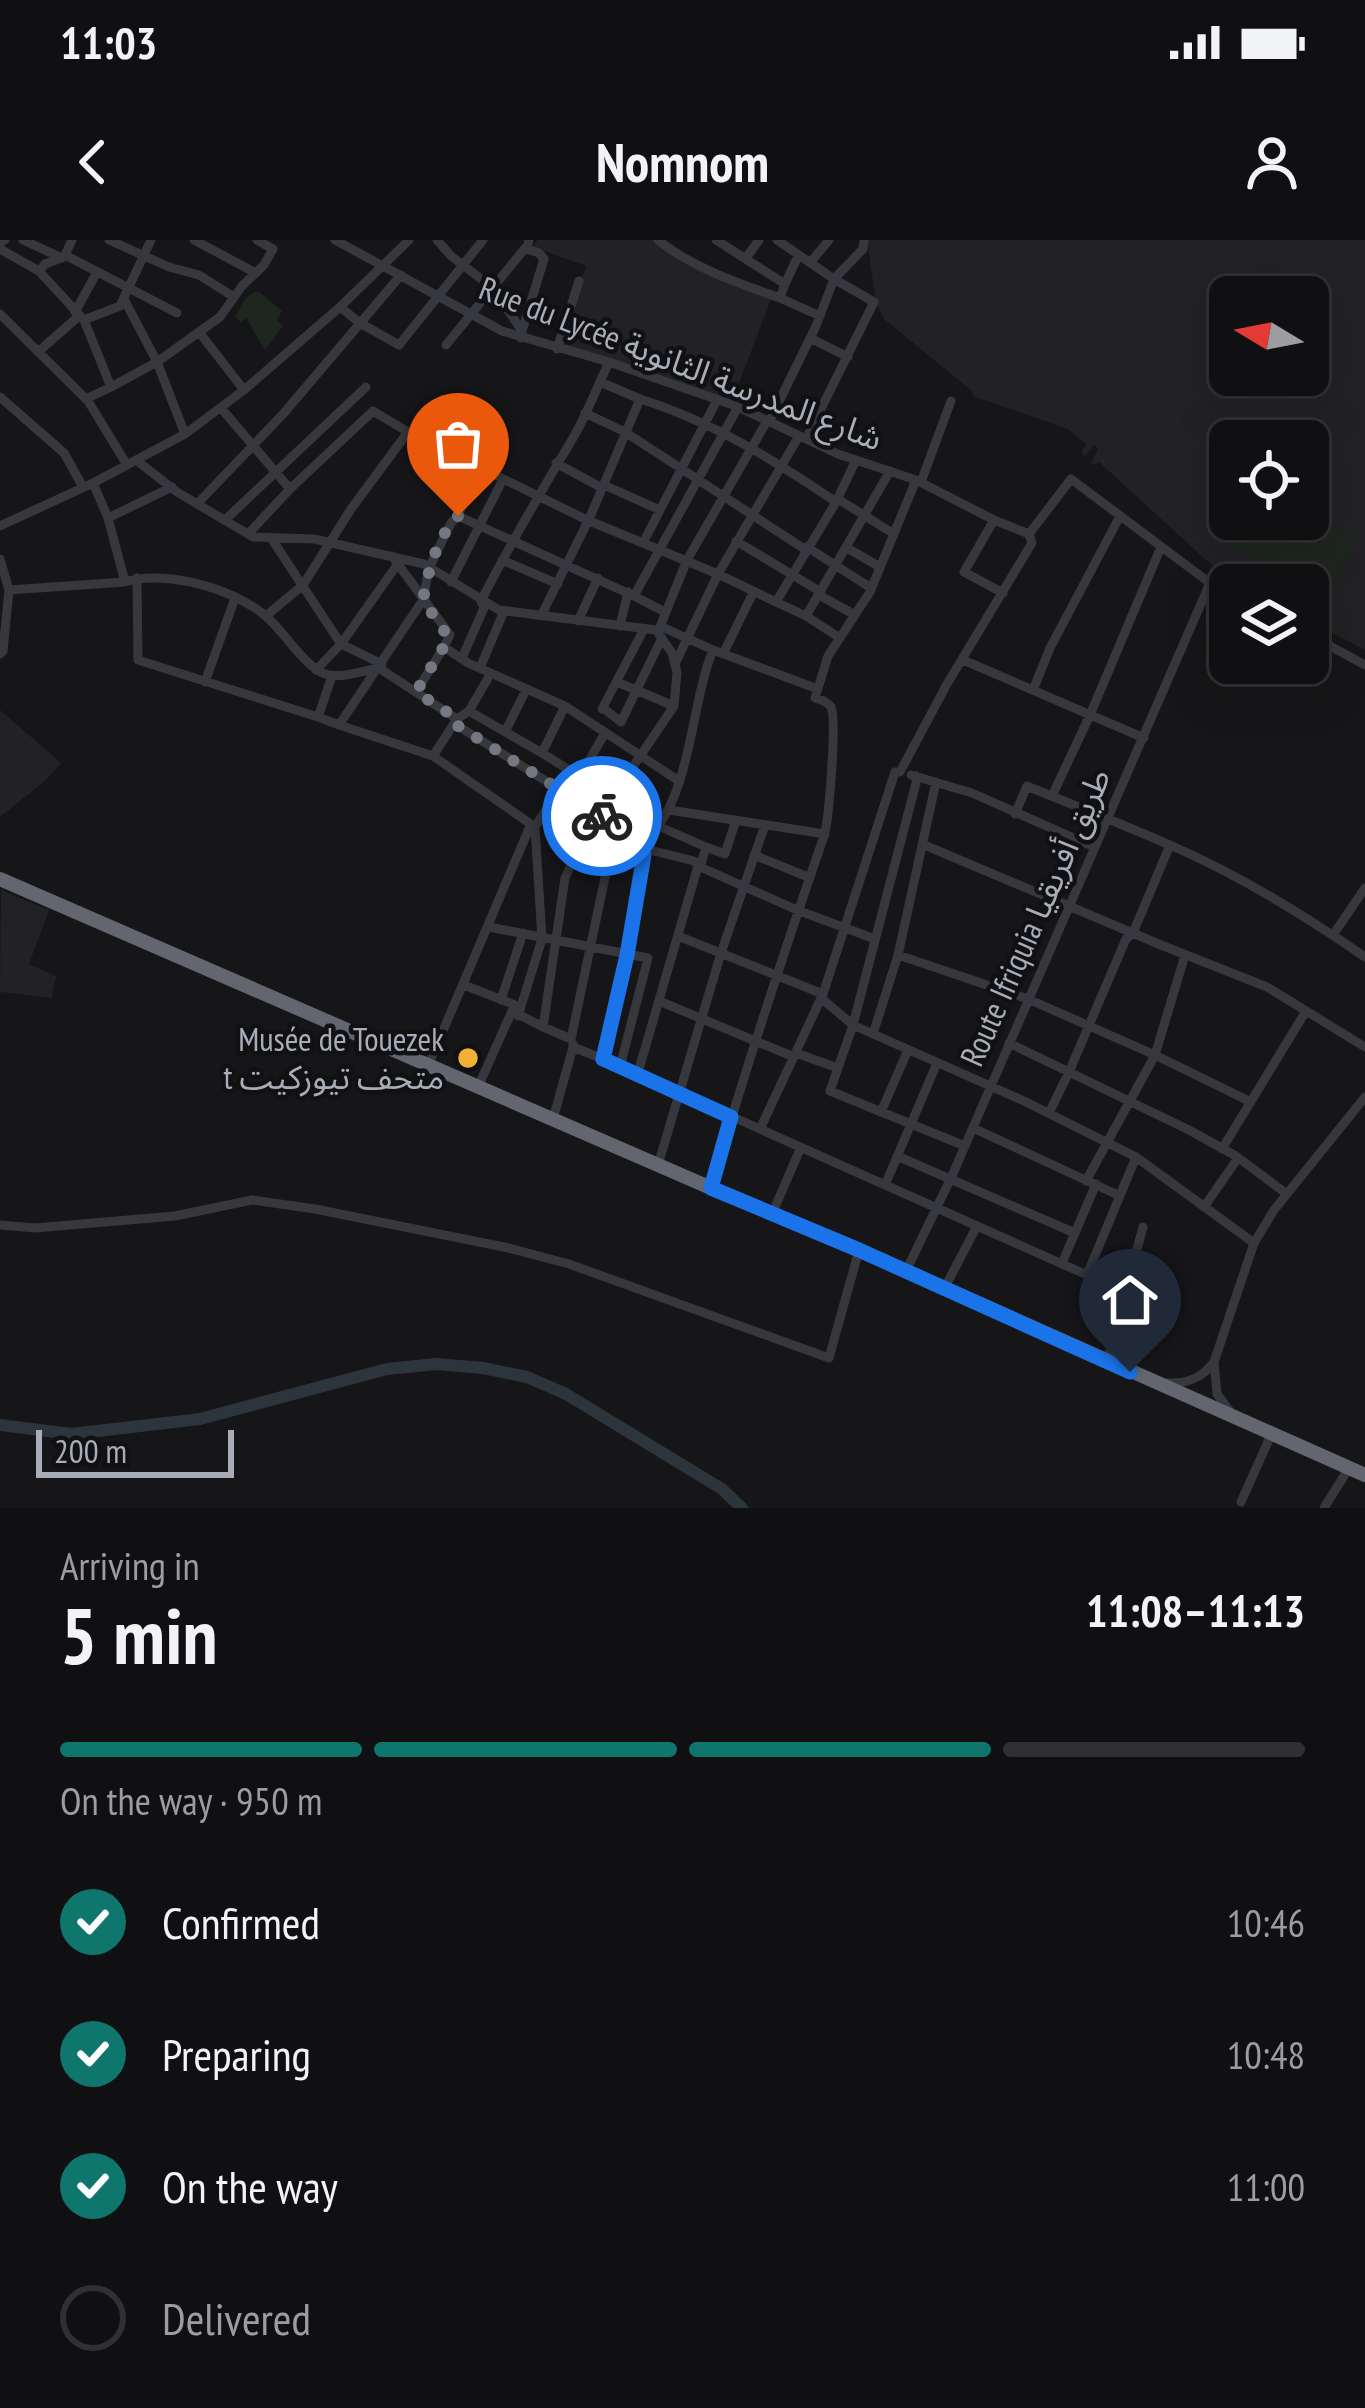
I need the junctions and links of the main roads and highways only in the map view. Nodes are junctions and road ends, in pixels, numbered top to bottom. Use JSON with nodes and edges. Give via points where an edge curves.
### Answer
{"nodes":[{"id":1,"x":0,"y":879,"type":"edge"},
{"id":2,"x":1365,"y":1475,"type":"edge"}],
"edges":[{"from":1,"to":2,"type":"highway"}]}
